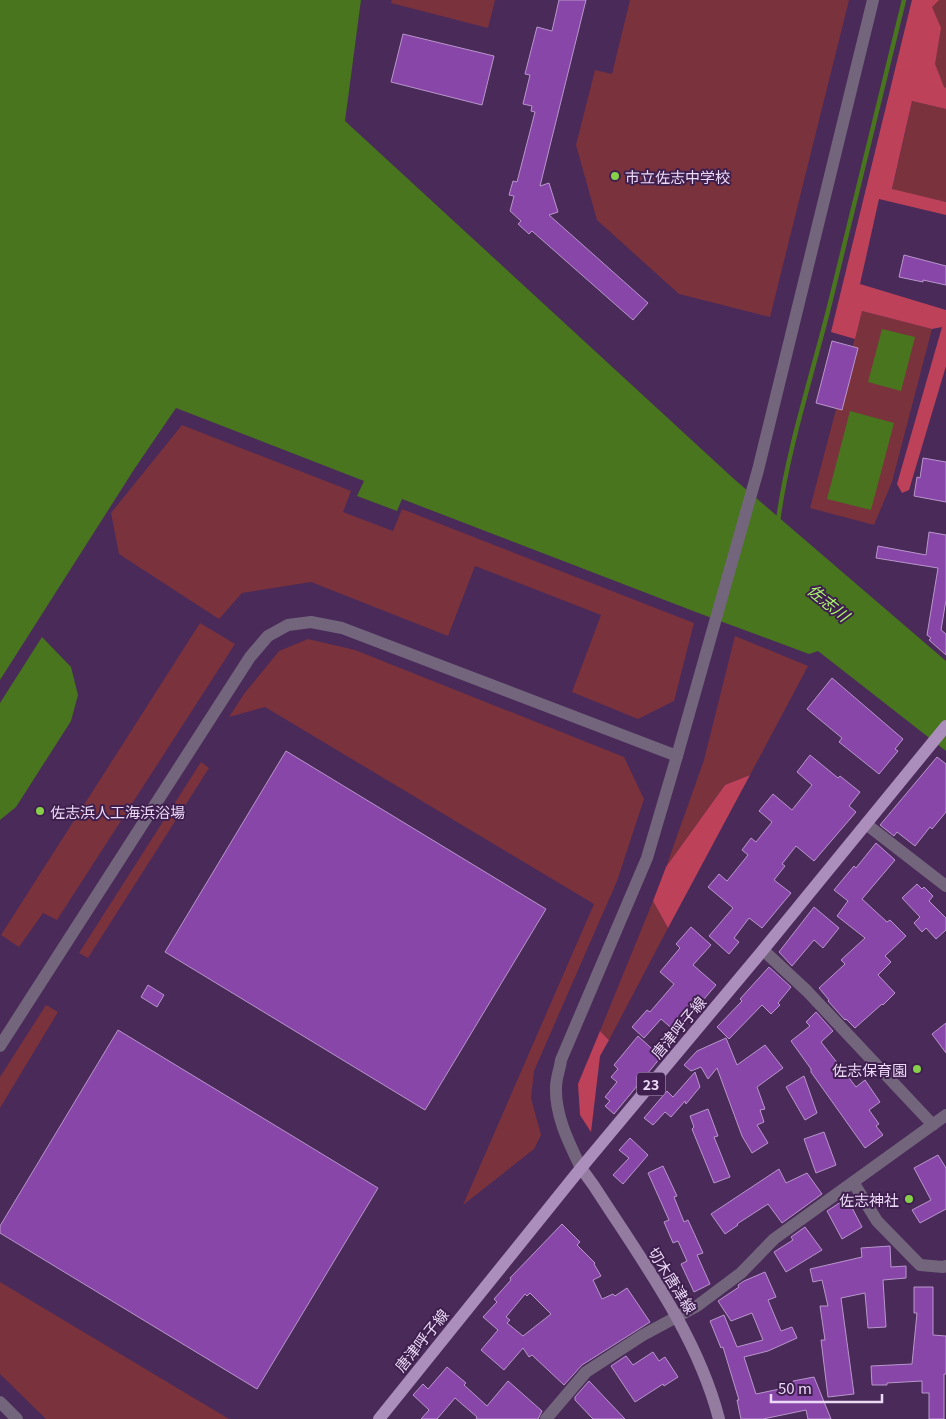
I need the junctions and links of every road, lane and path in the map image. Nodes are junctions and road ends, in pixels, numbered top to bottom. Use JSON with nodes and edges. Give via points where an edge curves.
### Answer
{"nodes":[{"id":1,"x":873,"y":0,"type":"edge"},
{"id":2,"x":946,"y":726,"type":"edge"},
{"id":3,"x":677,"y":756,"type":"junction"},
{"id":4,"x":866,"y":824,"type":"junction"},
{"id":5,"x":946,"y":886,"type":"edge"},
{"id":6,"x":763,"y":950,"type":"junction"},
{"id":7,"x":0,"y":1046,"type":"edge"},
{"id":8,"x":946,"y":1115,"type":"edge"},
{"id":9,"x":933,"y":1125,"type":"junction"},
{"id":10,"x":581,"y":1168,"type":"junction"},
{"id":11,"x":853,"y":1182,"type":"junction"},
{"id":12,"x":946,"y":1266,"type":"edge"},
{"id":13,"x":677,"y":1316,"type":"junction"},
{"id":14,"x":0,"y":1402,"type":"edge"},
{"id":15,"x":11,"y":1417,"type":"edge"},
{"id":16,"x":379,"y":1419,"type":"edge"},
{"id":17,"x":546,"y":1419,"type":"edge"},
{"id":18,"x":719,"y":1419,"type":"edge"}],
"edges":[{"from":1,"to":3,"type":"street","via":[[758,470]]},
{"from":2,"to":4,"type":"main road","name":"唐津呼子線","number":"23"},
{"from":3,"to":7,"type":"street","via":[[342,628],[310,622],[288,625],[268,636],[250,657]]},
{"from":3,"to":10,"type":"street","via":[[647,858],[561,1060],[556,1086],[558,1113]]},
{"from":4,"to":5,"type":"street"},
{"from":4,"to":6,"type":"main road","name":"唐津呼子線","number":"23"},
{"from":6,"to":9,"type":"street","via":[[807,991]]},
{"from":6,"to":10,"type":"main road","name":"唐津呼子線","number":"23"},
{"from":8,"to":9,"type":"street"},
{"from":9,"to":11,"type":"street"},
{"from":10,"to":13,"type":"main road","name":"切木唐津線"},
{"from":10,"to":16,"type":"main road","name":"唐津呼子線","number":"23"},
{"from":11,"to":12,"type":"street","via":[[877,1221],[920,1265]]},
{"from":11,"to":13,"type":"street","via":[[774,1239],[741,1273],[697,1306]]},
{"from":13,"to":17,"type":"street","via":[[586,1372]]},
{"from":13,"to":18,"type":"main road","name":"切木唐津線","via":[[700,1362]]},
{"from":14,"to":15,"type":"street"}]}
